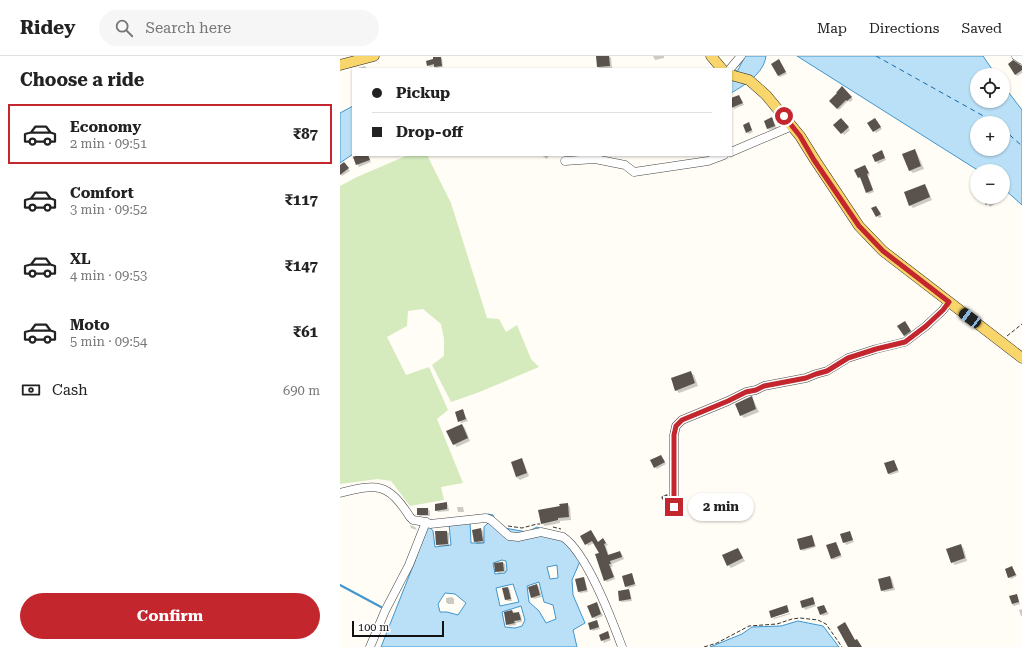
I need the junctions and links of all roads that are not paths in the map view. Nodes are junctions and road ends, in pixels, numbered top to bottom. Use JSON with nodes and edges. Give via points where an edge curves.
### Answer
{"nodes":[{"id":1,"x":374,"y":56,"type":"edge"},
{"id":2,"x":711,"y":56,"type":"edge"},
{"id":3,"x":741,"y":56,"type":"edge"},
{"id":4,"x":1016,"y":56,"type":"edge"},
{"id":5,"x":1022,"y":60,"type":"edge"},
{"id":6,"x":340,"y":65,"type":"edge"},
{"id":7,"x":721,"y":68,"type":"edge"},
{"id":8,"x":731,"y":68,"type":"edge"},
{"id":9,"x":732,"y":75,"type":"edge"},
{"id":10,"x":792,"y":126,"type":"junction"},
{"id":11,"x":732,"y":152,"type":"edge"},
{"id":12,"x":721,"y":156,"type":"edge"},
{"id":13,"x":565,"y":161,"type":"dead end"},
{"id":14,"x":949,"y":302,"type":"junction"},
{"id":15,"x":1022,"y":358,"type":"edge"},
{"id":16,"x":340,"y":493,"type":"edge"},
{"id":17,"x":674,"y":507,"type":"dead end"},
{"id":18,"x":426,"y":522,"type":"junction"},
{"id":19,"x":370,"y":647,"type":"edge"},
{"id":20,"x":622,"y":647,"type":"edge"}],
"edges":[{"from":1,"to":6,"type":"main road"},
{"from":2,"to":7,"type":"main road"},
{"from":3,"to":8,"type":"street"},
{"from":4,"to":5,"type":"street"},
{"from":9,"to":10,"type":"main road","via":[[749,80],[766,95]]},
{"from":10,"to":11,"type":"street"},
{"from":10,"to":14,"type":"main road","via":[[859,226],[883,251]]},
{"from":12,"to":13,"type":"street","via":[[708,161],[634,172],[625,165],[596,159]]},
{"from":14,"to":15,"type":"main road"},
{"from":14,"to":17,"type":"street","via":[[926,326],[905,342],[848,358],[827,371],[806,378],[746,392],[682,420],[676,426],[674,435]]},
{"from":16,"to":18,"type":"street","via":[[359,488],[383,488],[395,496],[413,520]]},
{"from":18,"to":19,"type":"street","via":[[409,565]]},
{"from":18,"to":20,"type":"street","via":[[430,524],[488,518],[510,536],[518,537],[541,532],[563,537],[576,550],[590,574],[611,616]]}]}
